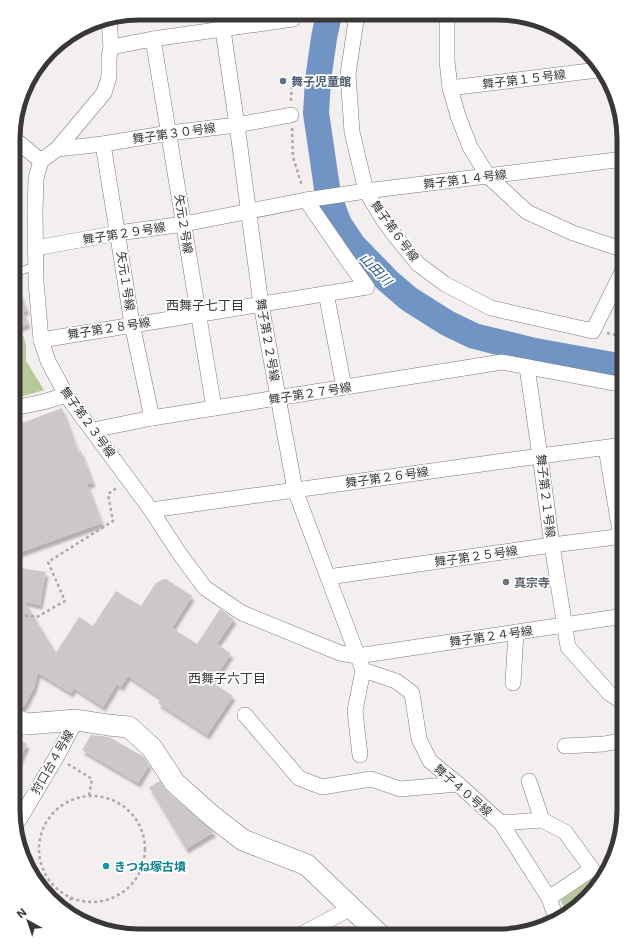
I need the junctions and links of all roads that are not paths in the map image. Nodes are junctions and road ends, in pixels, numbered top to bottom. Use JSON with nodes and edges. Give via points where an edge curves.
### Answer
{"nodes":[{"id":1,"x":222,"y":20,"type":"edge"},
{"id":2,"x":287,"y":20,"type":"edge"},
{"id":3,"x":356,"y":20,"type":"edge"},
{"id":4,"x":447,"y":20,"type":"edge"},
{"id":5,"x":109,"y":24,"type":"edge"},
{"id":6,"x":223,"y":30,"type":"junction"},
{"id":7,"x":153,"y":39,"type":"junction"},
{"id":8,"x":111,"y":47,"type":"junction"},
{"id":9,"x":595,"y":70,"type":"edge"},
{"id":10,"x":450,"y":88,"type":"junction"},
{"id":11,"x":291,"y":115,"type":"road end"},
{"id":12,"x":237,"y":125,"type":"junction"},
{"id":13,"x":169,"y":133,"type":"junction"},
{"id":14,"x":20,"y":144,"type":"edge"},
{"id":15,"x":103,"y":144,"type":"junction"},
{"id":16,"x":58,"y":149,"type":"junction"},
{"id":17,"x":617,"y":160,"type":"edge"},
{"id":18,"x":41,"y":161,"type":"junction"},
{"id":19,"x":488,"y":176,"type":"junction"},
{"id":20,"x":366,"y":191,"type":"junction"},
{"id":21,"x":306,"y":200,"type":"junction"},
{"id":22,"x":249,"y":210,"type":"junction"},
{"id":23,"x":184,"y":224,"type":"junction"},
{"id":24,"x":118,"y":233,"type":"junction"},
{"id":25,"x":36,"y":248,"type":"junction"},
{"id":26,"x":617,"y":248,"type":"edge"},
{"id":27,"x":36,"y":264,"type":"junction"},
{"id":28,"x":20,"y":271,"type":"edge"},
{"id":29,"x":617,"y":282,"type":"edge"},
{"id":30,"x":326,"y":293,"type":"junction"},
{"id":31,"x":261,"y":304,"type":"junction"},
{"id":32,"x":198,"y":314,"type":"junction"},
{"id":33,"x":132,"y":324,"type":"junction"},
{"id":34,"x":41,"y":340,"type":"junction"},
{"id":35,"x":527,"y":367,"type":"junction"},
{"id":36,"x":617,"y":384,"type":"edge"},
{"id":37,"x":344,"y":387,"type":"junction"},
{"id":38,"x":66,"y":395,"type":"junction"},
{"id":39,"x":279,"y":398,"type":"junction"},
{"id":40,"x":20,"y":407,"type":"edge"},
{"id":41,"x":214,"y":408,"type":"junction"},
{"id":42,"x":152,"y":418,"type":"junction"},
{"id":43,"x":93,"y":430,"type":"junction"},
{"id":44,"x":617,"y":446,"type":"edge"},
{"id":45,"x":606,"y":448,"type":"junction"},
{"id":46,"x":540,"y":456,"type":"junction"},
{"id":47,"x":295,"y":490,"type":"junction"},
{"id":48,"x":617,"y":508,"type":"edge"},
{"id":49,"x":151,"y":510,"type":"junction"},
{"id":50,"x":617,"y":537,"type":"edge"},
{"id":51,"x":552,"y":545,"type":"junction"},
{"id":52,"x":328,"y":577,"type":"junction"},
{"id":53,"x":617,"y":617,"type":"edge"},
{"id":54,"x":564,"y":625,"type":"junction"},
{"id":55,"x":516,"y":632,"type":"junction"},
{"id":56,"x":357,"y":656,"type":"junction"},
{"id":57,"x":363,"y":670,"type":"junction"},
{"id":58,"x":513,"y":683,"type":"dead end"},
{"id":59,"x":617,"y":698,"type":"edge"},
{"id":60,"x":245,"y":715,"type":"dead end"},
{"id":61,"x":76,"y":720,"type":"junction"},
{"id":62,"x":20,"y":722,"type":"edge"},
{"id":63,"x":617,"y":741,"type":"edge"},
{"id":64,"x":565,"y":746,"type":"dead end"},
{"id":65,"x":360,"y":756,"type":"dead end"},
{"id":66,"x":529,"y":781,"type":"dead end"},
{"id":67,"x":458,"y":784,"type":"junction"},
{"id":68,"x":20,"y":817,"type":"edge"},
{"id":69,"x":542,"y":820,"type":"junction"},
{"id":70,"x":501,"y":823,"type":"junction"},
{"id":71,"x":550,"y":898,"type":"junction"},
{"id":72,"x":351,"y":908,"type":"junction"},
{"id":73,"x":555,"y":914,"type":"edge"},
{"id":74,"x":311,"y":929,"type":"edge"},
{"id":75,"x":374,"y":929,"type":"edge"}],
"edges":[{"from":1,"to":6,"type":"street","name":"舞子第２２号線"},
{"from":2,"to":6,"type":"street"},
{"from":3,"to":20,"type":"street","name":"舞子第６号線","via":[[348,74],[352,132]]},
{"from":4,"to":10,"type":"street"},
{"from":5,"to":8,"type":"street"},
{"from":6,"to":7,"type":"street"},
{"from":6,"to":12,"type":"street","name":"舞子第２２号線"},
{"from":7,"to":8,"type":"street"},
{"from":7,"to":13,"type":"street","name":"矢元２号線"},
{"from":8,"to":16,"type":"street","via":[[109,78],[104,93]]},
{"from":9,"to":10,"type":"street","name":"舞子第１５号線"},
{"from":10,"to":19,"type":"street","via":[[470,147]]},
{"from":11,"to":12,"type":"street","name":"舞子第３０号線"},
{"from":12,"to":13,"type":"street","name":"舞子第３０号線"},
{"from":12,"to":22,"type":"street","name":"舞子第２２号線"},
{"from":13,"to":15,"type":"street","name":"舞子第３０号線"},
{"from":13,"to":23,"type":"street","name":"矢元２号線"},
{"from":14,"to":18,"type":"street"},
{"from":15,"to":16,"type":"street","name":"舞子第３０号線"},
{"from":15,"to":24,"type":"street","name":"矢元１号線"},
{"from":16,"to":18,"type":"street"},
{"from":17,"to":19,"type":"street","name":"舞子第１４号線"},
{"from":18,"to":25,"type":"street","name":"舞子第２３号線","via":[[36,178]]},
{"from":19,"to":20,"type":"street","name":"舞子第１４号線"},
{"from":19,"to":26,"type":"street","via":[[527,212],[573,234]]},
{"from":20,"to":21,"type":"street","name":"舞子第１４号線"},
{"from":20,"to":29,"type":"street","name":"舞子第６号線","via":[[382,218],[418,264],[445,284],[491,308],[593,331]]},
{"from":21,"to":22,"type":"street","name":"舞子第２９号線"},
{"from":21,"to":30,"type":"street","name":"舞子第２８号線","via":[[367,287]]},
{"from":22,"to":23,"type":"street","name":"舞子第２９号線"},
{"from":22,"to":31,"type":"street","name":"舞子第２２号線"},
{"from":23,"to":24,"type":"street","name":"舞子第２９号線"},
{"from":23,"to":32,"type":"street","name":"矢元２号線"},
{"from":24,"to":25,"type":"street","name":"舞子第２９号線"},
{"from":24,"to":33,"type":"street","name":"矢元１号線"},
{"from":25,"to":27,"type":"street","name":"舞子第２３号線"},
{"from":27,"to":28,"type":"lane"},
{"from":27,"to":34,"type":"street","name":"舞子第２３号線"},
{"from":30,"to":31,"type":"street","name":"舞子第２８号線"},
{"from":30,"to":37,"type":"street"},
{"from":31,"to":32,"type":"street","name":"舞子第２８号線"},
{"from":31,"to":39,"type":"street","name":"舞子第２２号線"},
{"from":32,"to":33,"type":"street","name":"舞子第２８号線"},
{"from":32,"to":41,"type":"street","name":"矢元２号線"},
{"from":33,"to":34,"type":"street","name":"舞子第２８号線"},
{"from":33,"to":42,"type":"street","name":"矢元１号線"},
{"from":34,"to":38,"type":"street","name":"舞子第２３号線","via":[[48,361]]},
{"from":35,"to":36,"type":"street","name":"舞子第２７号線"},
{"from":35,"to":37,"type":"street","name":"舞子第２７号線","via":[[502,362]]},
{"from":35,"to":46,"type":"street","name":"舞子第２１号線"},
{"from":37,"to":39,"type":"street","name":"舞子第２７号線"},
{"from":38,"to":40,"type":"street"},
{"from":38,"to":43,"type":"street","name":"舞子第２３号線"},
{"from":39,"to":41,"type":"street","name":"舞子第２７号線"},
{"from":39,"to":47,"type":"street","name":"舞子第２２号線"},
{"from":41,"to":42,"type":"street","name":"舞子第２７号線"},
{"from":42,"to":43,"type":"street","name":"舞子第２７号線"},
{"from":43,"to":49,"type":"street","name":"舞子第２３号線"},
{"from":44,"to":45,"type":"street","name":"舞子第２６号線"},
{"from":45,"to":46,"type":"street","name":"舞子第２６号線"},
{"from":45,"to":48,"type":"street"},
{"from":46,"to":47,"type":"street","name":"舞子第２６号線"},
{"from":46,"to":51,"type":"street","name":"舞子第２１号線"},
{"from":47,"to":49,"type":"street","name":"舞子第２６号線"},
{"from":47,"to":52,"type":"street","name":"舞子第２２号線"},
{"from":49,"to":56,"type":"street","name":"舞子第２３号線","via":[[205,588],[242,613],[340,653]]},
{"from":50,"to":51,"type":"street","name":"舞子第２５号線"},
{"from":51,"to":52,"type":"street","name":"舞子第２５号線"},
{"from":51,"to":54,"type":"street","name":"舞子第２１号線"},
{"from":52,"to":56,"type":"street","name":"舞子第２２号線"},
{"from":53,"to":54,"type":"street","name":"舞子第２４号線"},
{"from":54,"to":55,"type":"street","name":"舞子第２４号線"},
{"from":54,"to":59,"type":"street","name":"舞子第２１号線","via":[[568,647],[609,693]]},
{"from":55,"to":56,"type":"street","name":"舞子第２４号線"},
{"from":55,"to":58,"type":"street"},
{"from":56,"to":57,"type":"street"},
{"from":57,"to":65,"type":"street","via":[[355,711]]},
{"from":57,"to":67,"type":"street","name":"舞子４０号線","via":[[396,681],[412,694],[420,738],[430,761]]},
{"from":60,"to":67,"type":"street","via":[[299,778],[322,787],[371,779],[400,789]]},
{"from":61,"to":62,"type":"main road","via":[[27,724]]},
{"from":61,"to":68,"type":"street","name":"狩口台４号線"},
{"from":61,"to":72,"type":"main road","via":[[129,727],[152,748],[175,783],[212,816],[242,840],[307,866]]},
{"from":63,"to":64,"type":"street"},
{"from":66,"to":69,"type":"street"},
{"from":67,"to":70,"type":"street","name":"舞子４０号線"},
{"from":69,"to":70,"type":"street"},
{"from":69,"to":71,"type":"street","via":[[565,832],[592,869]]},
{"from":70,"to":71,"type":"street","name":"舞子４０号線"},
{"from":71,"to":73,"type":"street","name":"舞子４０号線"},
{"from":72,"to":74,"type":"street"},
{"from":72,"to":75,"type":"main road"}]}
